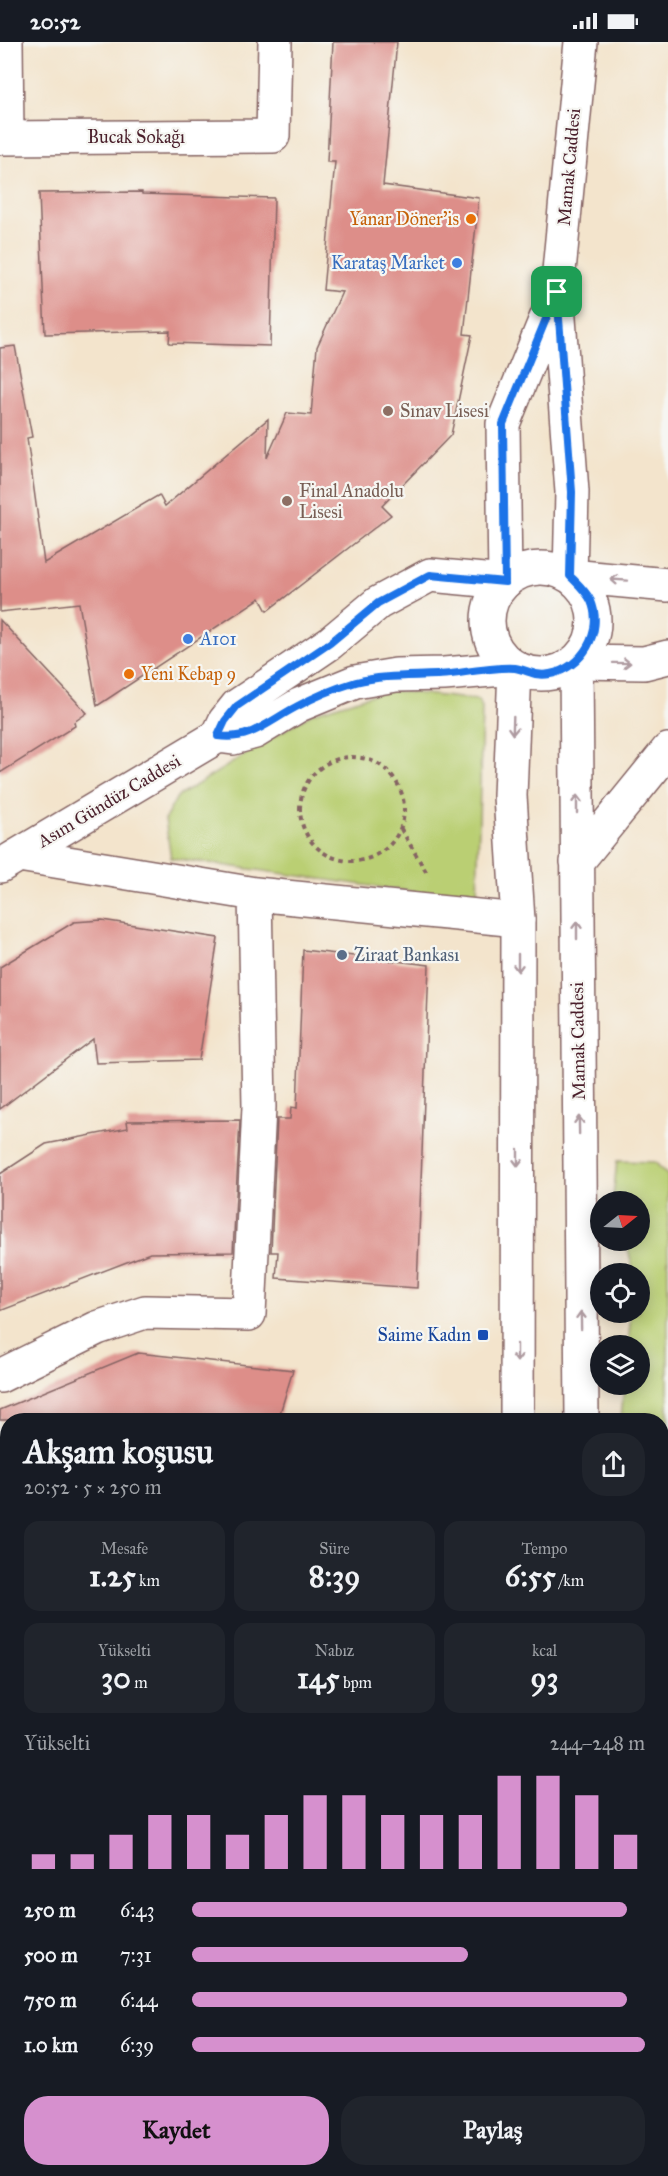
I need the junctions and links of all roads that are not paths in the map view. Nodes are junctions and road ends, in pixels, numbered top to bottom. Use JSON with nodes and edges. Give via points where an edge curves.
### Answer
{"nodes":[{"id":1,"x":6,"y":42,"type":"edge"},
{"id":2,"x":275,"y":42,"type":"edge"},
{"id":3,"x":581,"y":42,"type":"edge"},
{"id":4,"x":4,"y":138,"type":"edge"},
{"id":5,"x":557,"y":292,"type":"junction"},
{"id":6,"x":570,"y":576,"type":"junction"},
{"id":7,"x":505,"y":582,"type":"junction"},
{"id":8,"x":668,"y":585,"type":"edge"},
{"id":9,"x":668,"y":657,"type":"edge"},
{"id":10,"x":576,"y":662,"type":"junction"},
{"id":11,"x":515,"y":668,"type":"junction"},
{"id":12,"x":218,"y":736,"type":"junction"},
{"id":13,"x":668,"y":750,"type":"edge"},
{"id":14,"x":10,"y":860,"type":"edge"},
{"id":15,"x":577,"y":862,"type":"junction"},
{"id":16,"x":255,"y":894,"type":"junction"},
{"id":17,"x":518,"y":920,"type":"junction"},
{"id":18,"x":0,"y":1376,"type":"edge"},
{"id":19,"x":517,"y":1413,"type":"edge"},
{"id":20,"x":582,"y":1413,"type":"edge"}],
"edges":[{"from":1,"to":4,"type":"main road"},
{"from":2,"to":4,"type":"main road","name":"Bucak Sokağı","via":[[273,136]]},
{"from":3,"to":5,"type":"main road","name":"Mamak Caddesi"},
{"from":5,"to":6,"type":"main road","name":"Mamak Caddesi","via":[[572,492]]},
{"from":5,"to":7,"type":"main road","name":"Mamak Caddesi","via":[[503,424]]},
{"from":6,"to":7,"type":"main road","via":[[558,570],[533,568]]},
{"from":8,"to":6,"type":"main road","one_way":true},
{"from":6,"to":10,"type":"main road","via":[[583,587],[594,618],[593,634]]},
{"from":7,"to":11,"type":"main road","via":[[489,611],[488,628],[502,658]]},
{"from":7,"to":12,"type":"main road","name":"Asım Gündüz Caddesi","via":[[430,575],[378,603],[330,643],[237,706]]},
{"from":10,"to":9,"type":"main road","one_way":true,"via":[[644,663]]},
{"from":10,"to":11,"type":"main road","via":[[548,675],[533,675]]},
{"from":15,"to":10,"type":"main road","name":"Mamak Caddesi","one_way":true},
{"from":11,"to":12,"type":"main road","name":"Asım Gündüz Caddesi","via":[[396,675],[355,682],[299,705],[255,732],[233,738]]},
{"from":11,"to":17,"type":"main road","one_way":true,"via":[[510,796]]},
{"from":12,"to":14,"type":"main road","name":"Asım Gündüz Caddesi"},
{"from":13,"to":15,"type":"main road"},
{"from":14,"to":16,"type":"main road"},
{"from":20,"to":15,"type":"main road","name":"Mamak Caddesi","one_way":true},
{"from":16,"to":17,"type":"main road"},
{"from":16,"to":18,"type":"main road","via":[[259,1107],[249,1314],[145,1312],[97,1328]]},
{"from":17,"to":19,"type":"main road","one_way":true}]}
